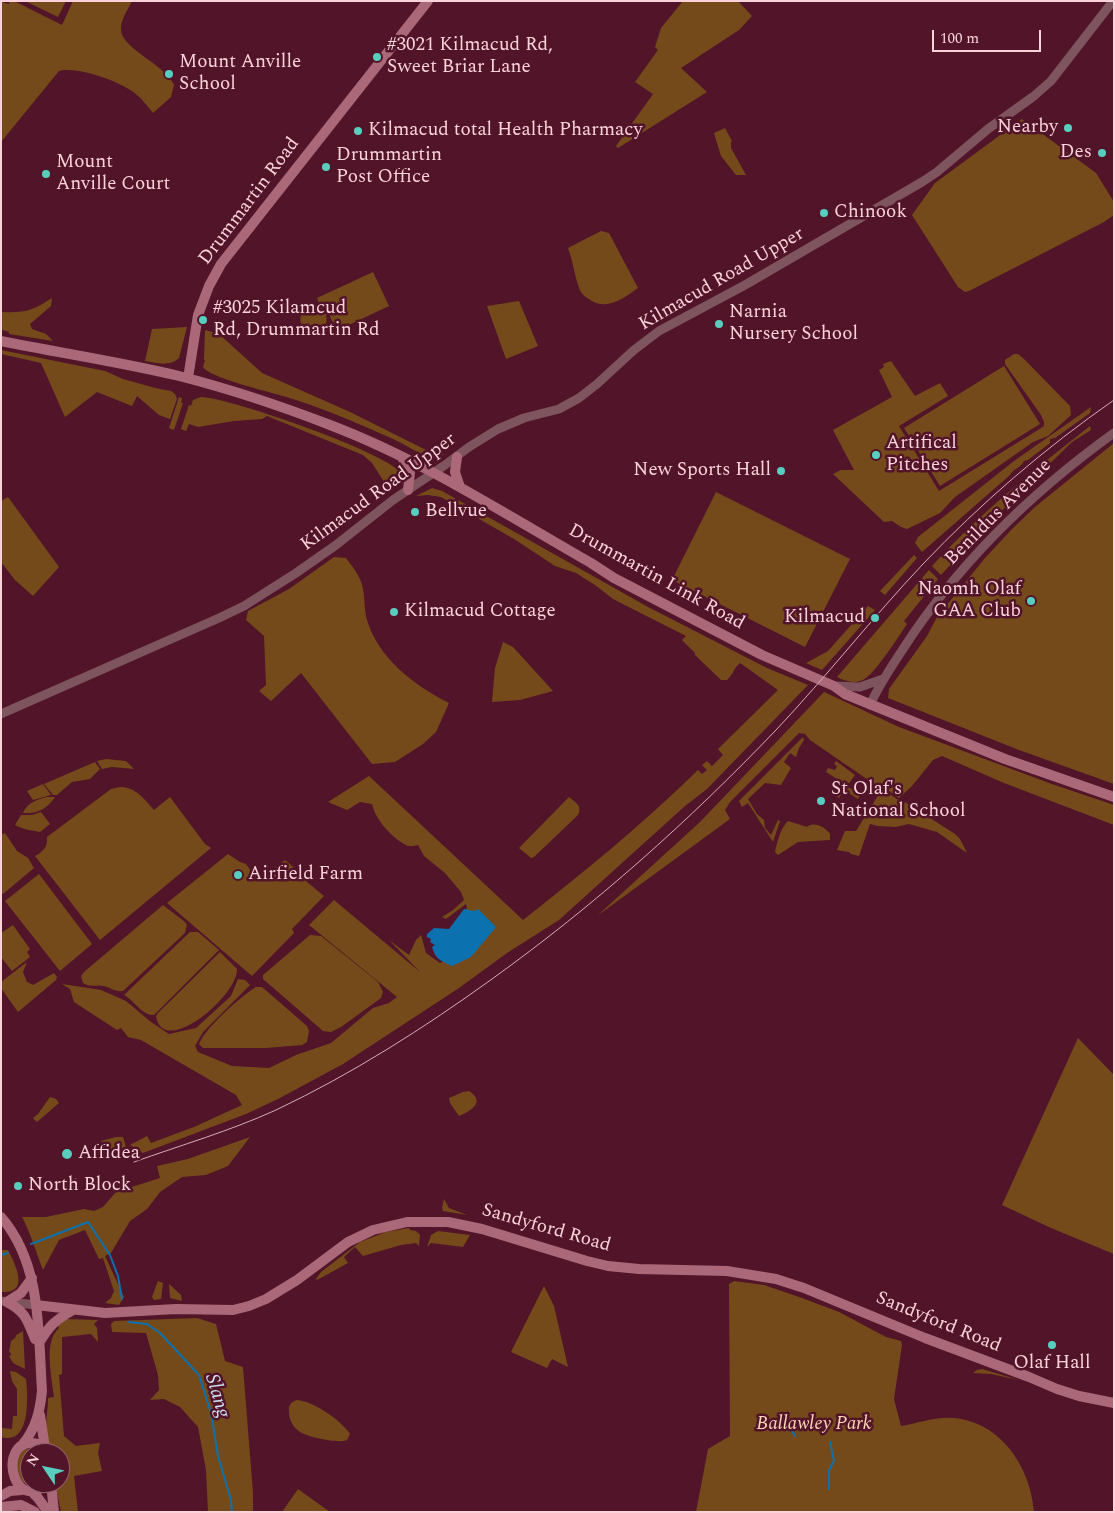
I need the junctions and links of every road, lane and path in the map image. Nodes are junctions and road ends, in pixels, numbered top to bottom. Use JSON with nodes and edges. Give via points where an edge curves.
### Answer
{"nodes":[{"id":1,"x":428,"y":1,"type":"edge"},
{"id":2,"x":1112,"y":1,"type":"edge"},
{"id":3,"x":1,"y":341,"type":"edge"},
{"id":4,"x":188,"y":378,"type":"junction"},
{"id":5,"x":1114,"y":432,"type":"edge"},
{"id":6,"x":402,"y":457,"type":"junction"},
{"id":7,"x":457,"y":457,"type":"junction"},
{"id":8,"x":434,"y":473,"type":"junction"},
{"id":9,"x":460,"y":487,"type":"junction"},
{"id":10,"x":408,"y":490,"type":"junction"},
{"id":11,"x":883,"y":679,"type":"junction"},
{"id":12,"x":834,"y":686,"type":"junction"},
{"id":13,"x":870,"y":705,"type":"junction"},
{"id":14,"x":1,"y":714,"type":"edge"},
{"id":15,"x":1114,"y":797,"type":"edge"},
{"id":16,"x":1,"y":1217,"type":"edge"},
{"id":17,"x":32,"y":1278,"type":"junction"},
{"id":18,"x":4,"y":1302,"type":"edge"},
{"id":19,"x":36,"y":1305,"type":"junction"},
{"id":20,"x":73,"y":1310,"type":"junction"},
{"id":21,"x":38,"y":1344,"type":"junction"},
{"id":22,"x":1114,"y":1403,"type":"edge"},
{"id":23,"x":40,"y":1412,"type":"junction"},
{"id":24,"x":24,"y":1443,"type":"edge"},
{"id":25,"x":46,"y":1443,"type":"edge"},
{"id":26,"x":20,"y":1446,"type":"edge"},
{"id":27,"x":20,"y":1487,"type":"edge"},
{"id":28,"x":20,"y":1490,"type":"edge"},
{"id":29,"x":30,"y":1493,"type":"edge"},
{"id":30,"x":51,"y":1493,"type":"edge"},
{"id":31,"x":1,"y":1496,"type":"edge"},
{"id":32,"x":1,"y":1507,"type":"edge"},
{"id":33,"x":35,"y":1512,"type":"edge"},
{"id":34,"x":48,"y":1512,"type":"edge"},
{"id":35,"x":54,"y":1512,"type":"edge"}],
"edges":[{"from":1,"to":4,"type":"main road","name":"Drummartin Road","via":[[221,264],[198,315]]},
{"from":2,"to":7,"type":"street","name":"Kilmacud Road Upper","via":[[1051,81],[988,128],[937,172],[895,200],[659,331],[579,398],[558,409],[498,429]]},
{"from":3,"to":4,"type":"main road"},
{"from":4,"to":6,"type":"main road","name":"Drummartin Link Road","via":[[331,425]]},
{"from":5,"to":11,"type":"street","name":"Benildus Avenue","via":[[1048,485],[978,554],[920,622]]},
{"from":6,"to":8,"type":"main road","name":"Drummartin Link Road"},
{"from":6,"to":10,"type":"main road","via":[[410,473]]},
{"from":7,"to":8,"type":"street","name":"Kilmacud Road Upper"},
{"from":7,"to":9,"type":"main road","via":[[455,472]]},
{"from":8,"to":9,"type":"main road","name":"Drummartin Link Road"},
{"from":8,"to":10,"type":"street","name":"Kilmacud Road Upper"},
{"from":9,"to":12,"type":"main road","name":"Drummartin Link Road","via":[[637,591],[762,655]]},
{"from":10,"to":14,"type":"street","name":"Kilmacud Road Upper","via":[[296,574],[244,606]]},
{"from":11,"to":12,"type":"street","via":[[860,687]]},
{"from":11,"to":13,"type":"street","name":"Benildus Avenue"},
{"from":12,"to":13,"type":"main road","name":"Drummartin Link Road"},
{"from":13,"to":15,"type":"main road","name":"Drummartin Link Road","via":[[1004,759]]},
{"from":16,"to":17,"type":"main road","via":[[20,1246]]},
{"from":17,"to":18,"type":"main road","via":[[21,1293]]},
{"from":17,"to":19,"type":"main road"},
{"from":18,"to":19,"type":"street","name":"Sandyford Road"},
{"from":18,"to":21,"type":"main road","via":[[19,1308],[25,1315]]},
{"from":19,"to":20,"type":"main road","name":"Sandyford Road"},
{"from":19,"to":21,"type":"main road"},
{"from":20,"to":21,"type":"main road","via":[[49,1327]]},
{"from":20,"to":22,"type":"main road","name":"Sandyford Road","via":[[105,1313],[233,1310],[273,1294],[348,1242],[373,1230],[407,1222],[448,1222],[598,1264],[639,1269],[727,1271],[776,1279],[1057,1389]]},
{"from":21,"to":23,"type":"main road","via":[[42,1391]]},
{"from":23,"to":24,"type":"main road"},
{"from":23,"to":25,"type":"main road"},
{"from":26,"to":27,"type":"main road","via":[[9,1455],[5,1475]]},
{"from":28,"to":31,"type":"main road"},
{"from":29,"to":34,"type":"main road"},
{"from":30,"to":35,"type":"main road"},
{"from":32,"to":33,"type":"main road","via":[[21,1505]]}]}
